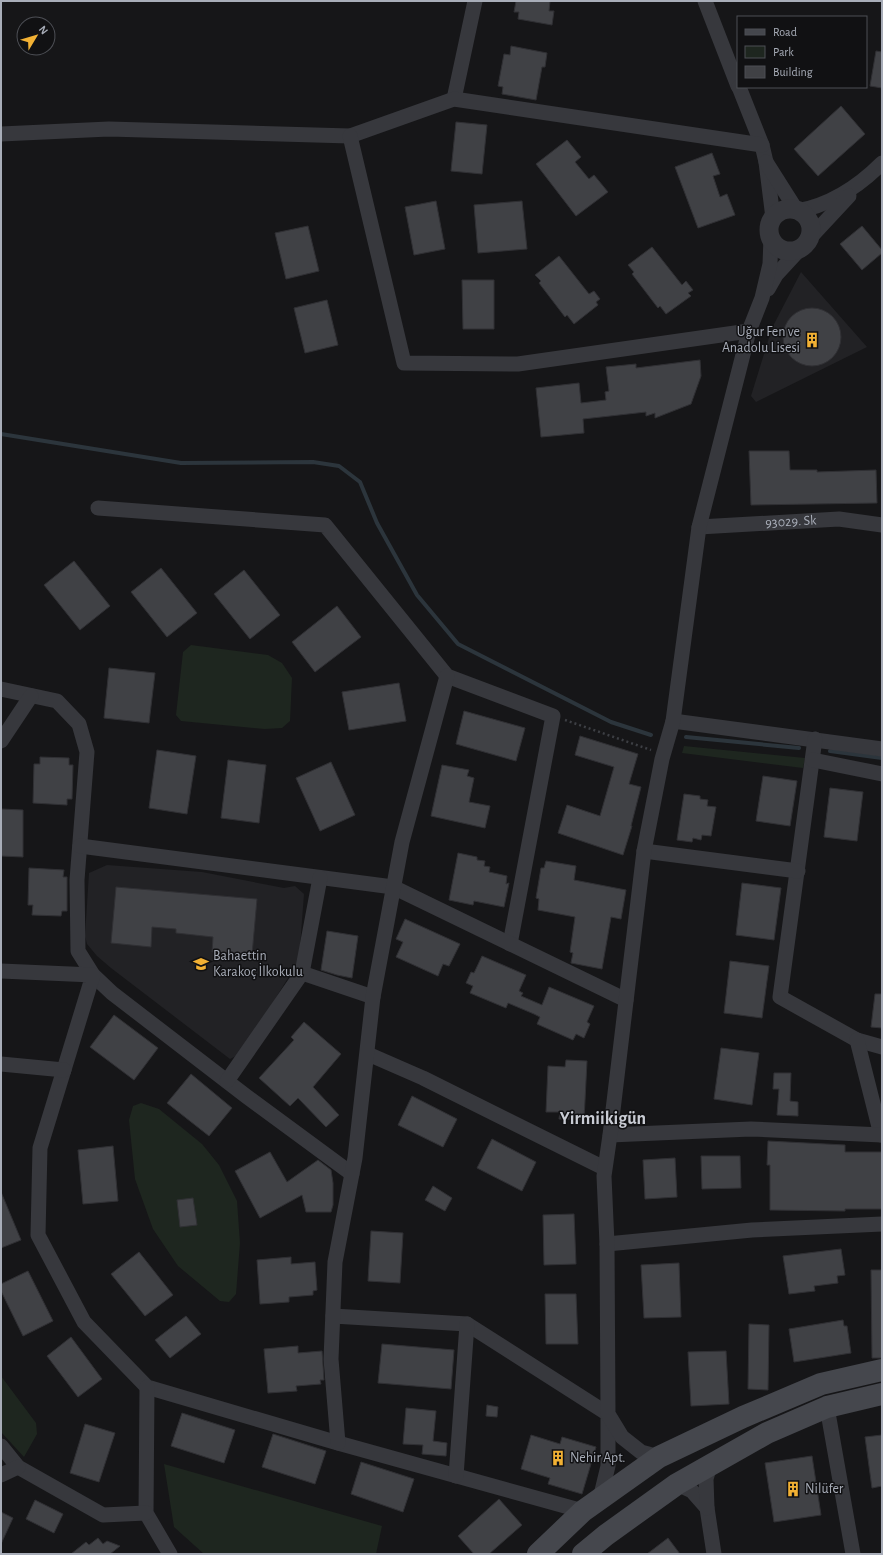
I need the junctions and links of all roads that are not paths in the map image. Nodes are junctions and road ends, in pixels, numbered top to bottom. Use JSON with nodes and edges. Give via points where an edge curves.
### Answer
{"nodes":[{"id":1,"x":475,"y":1,"type":"edge"},
{"id":2,"x":705,"y":1,"type":"edge"},
{"id":3,"x":737,"y":83,"type":"edge"},
{"id":4,"x":739,"y":88,"type":"edge"},
{"id":5,"x":454,"y":99,"type":"junction"},
{"id":6,"x":1,"y":134,"type":"edge"},
{"id":7,"x":350,"y":136,"type":"junction"},
{"id":8,"x":762,"y":145,"type":"junction"},
{"id":9,"x":766,"y":162,"type":"junction"},
{"id":10,"x":882,"y":163,"type":"edge"},
{"id":11,"x":865,"y":180,"type":"junction"},
{"id":12,"x":797,"y":211,"type":"junction"},
{"id":13,"x":773,"y":218,"type":"junction"},
{"id":14,"x":771,"y":238,"type":"junction"},
{"id":15,"x":804,"y":244,"type":"junction"},
{"id":16,"x":762,"y":298,"type":"junction"},
{"id":17,"x":749,"y":331,"type":"junction"},
{"id":18,"x":98,"y":508,"type":"dead end"},
{"id":19,"x":882,"y":525,"type":"edge"},
{"id":20,"x":699,"y":527,"type":"junction"},
{"id":21,"x":447,"y":676,"type":"junction"},
{"id":22,"x":1,"y":689,"type":"edge"},
{"id":23,"x":31,"y":696,"type":"junction"},
{"id":24,"x":673,"y":721,"type":"junction"},
{"id":25,"x":815,"y":739,"type":"junction"},
{"id":26,"x":1,"y":741,"type":"edge"},
{"id":27,"x":882,"y":749,"type":"edge"},
{"id":28,"x":813,"y":760,"type":"junction"},
{"id":29,"x":882,"y":774,"type":"edge"},
{"id":30,"x":80,"y":846,"type":"junction"},
{"id":31,"x":644,"y":851,"type":"junction"},
{"id":32,"x":798,"y":871,"type":"junction"},
{"id":33,"x":320,"y":878,"type":"junction"},
{"id":34,"x":393,"y":887,"type":"junction"},
{"id":35,"x":510,"y":944,"type":"junction"},
{"id":36,"x":1,"y":971,"type":"edge"},
{"id":37,"x":302,"y":973,"type":"junction"},
{"id":38,"x":93,"y":975,"type":"junction"},
{"id":39,"x":373,"y":997,"type":"junction"},
{"id":40,"x":626,"y":1000,"type":"junction"},
{"id":41,"x":857,"y":1040,"type":"junction"},
{"id":42,"x":882,"y":1047,"type":"edge"},
{"id":43,"x":368,"y":1054,"type":"junction"},
{"id":44,"x":1,"y":1064,"type":"edge"},
{"id":45,"x":64,"y":1070,"type":"junction"},
{"id":46,"x":227,"y":1081,"type":"junction"},
{"id":47,"x":610,"y":1135,"type":"junction"},
{"id":48,"x":881,"y":1135,"type":"edge"},
{"id":49,"x":604,"y":1168,"type":"junction"},
{"id":50,"x":352,"y":1174,"type":"junction"},
{"id":51,"x":882,"y":1224,"type":"edge"},
{"id":52,"x":607,"y":1244,"type":"junction"},
{"id":53,"x":333,"y":1316,"type":"junction"},
{"id":54,"x":467,"y":1324,"type":"junction"},
{"id":55,"x":882,"y":1370,"type":"edge"},
{"id":56,"x":147,"y":1387,"type":"junction"},
{"id":57,"x":882,"y":1394,"type":"edge"},
{"id":58,"x":827,"y":1407,"type":"junction"},
{"id":59,"x":608,"y":1414,"type":"junction"},
{"id":60,"x":338,"y":1443,"type":"junction"},
{"id":61,"x":1,"y":1446,"type":"edge"},
{"id":62,"x":659,"y":1457,"type":"junction"},
{"id":63,"x":710,"y":1465,"type":"junction"},
{"id":64,"x":18,"y":1467,"type":"junction"},
{"id":65,"x":1,"y":1475,"type":"edge"},
{"id":66,"x":456,"y":1476,"type":"junction"},
{"id":67,"x":677,"y":1484,"type":"junction"},
{"id":68,"x":590,"y":1506,"type":"junction"},
{"id":69,"x":707,"y":1508,"type":"junction"},
{"id":70,"x":146,"y":1513,"type":"junction"},
{"id":71,"x":606,"y":1535,"type":"junction"},
{"id":72,"x":170,"y":1554,"type":"edge"},
{"id":73,"x":538,"y":1554,"type":"edge"},
{"id":74,"x":583,"y":1554,"type":"edge"},
{"id":75,"x":714,"y":1554,"type":"edge"},
{"id":76,"x":853,"y":1554,"type":"edge"}],
"edges":[{"from":1,"to":5,"type":"street"},
{"from":2,"to":3,"type":"street"},
{"from":4,"to":8,"type":"street"},
{"from":5,"to":7,"type":"street"},
{"from":5,"to":8,"type":"street"},
{"from":6,"to":7,"type":"street","via":[[109,129]]},
{"from":7,"to":17,"type":"street","via":[[404,363],[518,364]]},
{"from":8,"to":9,"type":"street"},
{"from":9,"to":12,"type":"street"},
{"from":9,"to":13,"type":"street"},
{"from":10,"to":11,"type":"street"},
{"from":11,"to":12,"type":"street","via":[[834,200]]},
{"from":11,"to":15,"type":"street"},
{"from":12,"to":13,"type":"street","via":[[784,210]]},
{"from":12,"to":15,"type":"street","via":[[807,219],[810,226]]},
{"from":13,"to":14,"type":"street","via":[[769,231]]},
{"from":14,"to":15,"type":"street","via":[[774,244],[786,251],[793,251]]},
{"from":14,"to":16,"type":"street","via":[[770,264]]},
{"from":15,"to":16,"type":"street","via":[[776,275]]},
{"from":16,"to":17,"type":"street"},
{"from":17,"to":20,"type":"street"},
{"from":18,"to":21,"type":"street","via":[[325,525]]},
{"from":19,"to":20,"type":"street","name":"93029. Sk","via":[[839,519]]},
{"from":20,"to":24,"type":"street"},
{"from":21,"to":34,"type":"street","via":[[402,842]]},
{"from":21,"to":35,"type":"street","via":[[553,716]]},
{"from":22,"to":23,"type":"street"},
{"from":23,"to":26,"type":"street"},
{"from":23,"to":30,"type":"street","via":[[57,701],[79,724],[87,752]]},
{"from":24,"to":25,"type":"street"},
{"from":24,"to":31,"type":"street"},
{"from":25,"to":27,"type":"street"},
{"from":25,"to":28,"type":"street"},
{"from":28,"to":29,"type":"street"},
{"from":28,"to":32,"type":"street"},
{"from":30,"to":33,"type":"street"},
{"from":30,"to":38,"type":"street","via":[[77,880],[78,951]]},
{"from":31,"to":32,"type":"street"},
{"from":31,"to":40,"type":"street"},
{"from":32,"to":41,"type":"street","via":[[780,997]]},
{"from":33,"to":34,"type":"street"},
{"from":33,"to":37,"type":"street"},
{"from":34,"to":35,"type":"street"},
{"from":34,"to":39,"type":"street"},
{"from":35,"to":40,"type":"street"},
{"from":36,"to":38,"type":"street"},
{"from":37,"to":39,"type":"street"},
{"from":37,"to":46,"type":"street"},
{"from":38,"to":45,"type":"street"},
{"from":38,"to":46,"type":"street"},
{"from":39,"to":43,"type":"street"},
{"from":40,"to":47,"type":"street"},
{"from":41,"to":42,"type":"street"},
{"from":41,"to":48,"type":"street"},
{"from":43,"to":49,"type":"street","via":[[423,1078]]},
{"from":43,"to":50,"type":"street"},
{"from":44,"to":45,"type":"street"},
{"from":45,"to":56,"type":"street","via":[[40,1148],[38,1235],[84,1322]]},
{"from":46,"to":50,"type":"street"},
{"from":47,"to":48,"type":"street","via":[[751,1129]]},
{"from":47,"to":49,"type":"street"},
{"from":49,"to":52,"type":"street"},
{"from":50,"to":53,"type":"street","via":[[335,1262]]},
{"from":51,"to":52,"type":"street","via":[[752,1230]]},
{"from":52,"to":59,"type":"street"},
{"from":53,"to":54,"type":"street"},
{"from":53,"to":60,"type":"street","via":[[331,1359]]},
{"from":54,"to":59,"type":"street"},
{"from":54,"to":66,"type":"street"},
{"from":55,"to":62,"type":"main road","via":[[821,1384]]},
{"from":56,"to":60,"type":"street"},
{"from":56,"to":70,"type":"street"},
{"from":57,"to":58,"type":"main road"},
{"from":58,"to":63,"type":"main road","via":[[767,1433]]},
{"from":58,"to":76,"type":"street"},
{"from":59,"to":62,"type":"street","via":[[622,1437],[641,1452]]},
{"from":59,"to":68,"type":"street","via":[[608,1466]]},
{"from":60,"to":66,"type":"street"},
{"from":61,"to":64,"type":"street"},
{"from":62,"to":67,"type":"main road","via":[[668,1462],[675,1472]]},
{"from":62,"to":68,"type":"main road"},
{"from":63,"to":67,"type":"main road"},
{"from":63,"to":69,"type":"street","via":[[706,1479]]},
{"from":64,"to":65,"type":"street"},
{"from":64,"to":70,"type":"street","via":[[103,1515]]},
{"from":66,"to":68,"type":"street"},
{"from":67,"to":69,"type":"street","via":[[692,1491]]},
{"from":67,"to":71,"type":"main road"},
{"from":68,"to":71,"type":"main road","via":[[591,1519]]},
{"from":68,"to":73,"type":"main road"},
{"from":69,"to":75,"type":"street"},
{"from":70,"to":72,"type":"street"},
{"from":71,"to":74,"type":"main road"}]}
